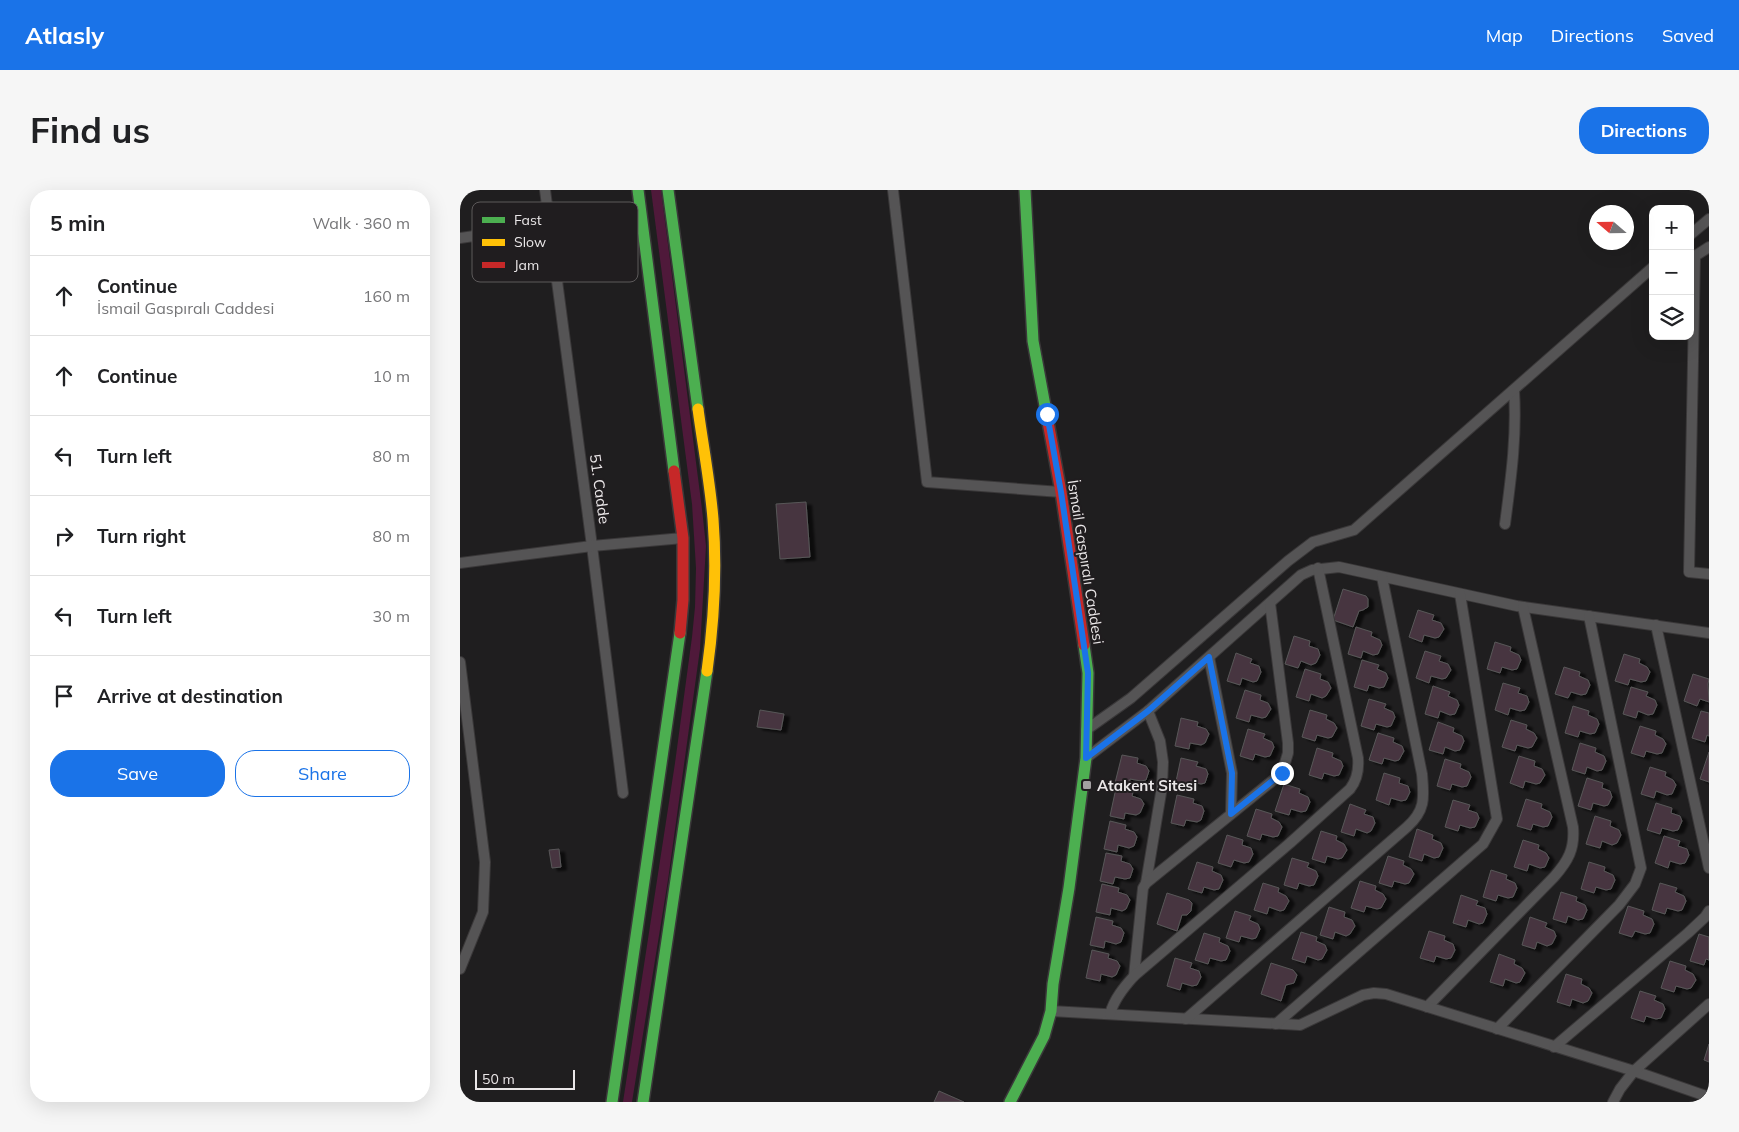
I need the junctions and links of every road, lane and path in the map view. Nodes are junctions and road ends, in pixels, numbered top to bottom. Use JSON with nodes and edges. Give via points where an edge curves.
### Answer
{"nodes":[{"id":1,"x":638,"y":190,"type":"edge"},
{"id":2,"x":668,"y":190,"type":"edge"},
{"id":3,"x":893,"y":190,"type":"edge"},
{"id":4,"x":1025,"y":190,"type":"edge"},
{"id":5,"x":1709,"y":219,"type":"edge"},
{"id":6,"x":1694,"y":232,"type":"edge"},
{"id":7,"x":1709,"y":247,"type":"edge"},
{"id":8,"x":1649,"y":270,"type":"edge"},
{"id":9,"x":557,"y":282,"type":"edge"},
{"id":10,"x":1514,"y":390,"type":"junction"},
{"id":11,"x":1061,"y":492,"type":"junction"},
{"id":12,"x":1504,"y":524,"type":"dead end"},
{"id":13,"x":683,"y":538,"type":"junction"},
{"id":14,"x":592,"y":546,"type":"junction"},
{"id":15,"x":460,"y":562,"type":"edge"},
{"id":16,"x":1318,"y":568,"type":"junction"},
{"id":17,"x":1709,"y":574,"type":"edge"},
{"id":18,"x":1382,"y":577,"type":"junction"},
{"id":19,"x":1460,"y":594,"type":"junction"},
{"id":20,"x":1270,"y":603,"type":"junction"},
{"id":21,"x":1523,"y":607,"type":"junction"},
{"id":22,"x":1590,"y":616,"type":"junction"},
{"id":23,"x":1656,"y":625,"type":"junction"},
{"id":24,"x":1709,"y":633,"type":"edge"},
{"id":25,"x":1209,"y":657,"type":"junction"},
{"id":26,"x":460,"y":662,"type":"edge"},
{"id":27,"x":1148,"y":711,"type":"junction"},
{"id":28,"x":1086,"y":730,"type":"junction"},
{"id":29,"x":1086,"y":758,"type":"junction"},
{"id":30,"x":623,"y":793,"type":"dead end"},
{"id":31,"x":1231,"y":814,"type":"junction"},
{"id":32,"x":1709,"y":868,"type":"edge"},
{"id":33,"x":1146,"y":883,"type":"junction"},
{"id":34,"x":1709,"y":911,"type":"edge"},
{"id":35,"x":460,"y":969,"type":"edge"},
{"id":36,"x":1134,"y":976,"type":"junction"},
{"id":37,"x":1709,"y":1004,"type":"edge"},
{"id":38,"x":1427,"y":1007,"type":"junction"},
{"id":39,"x":1051,"y":1011,"type":"junction"},
{"id":40,"x":1110,"y":1014,"type":"junction"},
{"id":41,"x":1186,"y":1019,"type":"junction"},
{"id":42,"x":1276,"y":1024,"type":"junction"},
{"id":43,"x":1497,"y":1029,"type":"junction"},
{"id":44,"x":1554,"y":1047,"type":"junction"},
{"id":45,"x":1634,"y":1072,"type":"junction"},
{"id":46,"x":1708,"y":1095,"type":"edge"},
{"id":47,"x":612,"y":1102,"type":"edge"},
{"id":48,"x":643,"y":1102,"type":"edge"},
{"id":49,"x":1010,"y":1102,"type":"edge"},
{"id":50,"x":1613,"y":1102,"type":"edge"}],
"edges":[{"from":1,"to":13,"type":"main road"},
{"from":2,"to":48,"type":"main road","via":[[707,467],[715,580],[710,650]]},
{"from":3,"to":11,"type":"street","via":[[927,482]]},
{"from":4,"to":11,"type":"main road","name":"İsmail Gaspıralı Caddesi","via":[[1034,341]]},
{"from":5,"to":6,"type":"street"},
{"from":7,"to":17,"type":"street","via":[[1695,256],[1689,572]]},
{"from":8,"to":10,"type":"street"},
{"from":9,"to":14,"type":"street","name":"51. Cadde"},
{"from":10,"to":12,"type":"street","via":[[1514,460]]},
{"from":10,"to":28,"type":"street","via":[[1354,530],[1313,542],[1131,698]]},
{"from":11,"to":28,"type":"main road","name":"İsmail Gaspıralı Caddesi","via":[[1088,673]]},
{"from":13,"to":14,"type":"street"},
{"from":13,"to":47,"type":"main road","via":[[680,635]]},
{"from":14,"to":15,"type":"street"},
{"from":14,"to":30,"type":"street","name":"51. Cadde"},
{"from":16,"to":18,"type":"street","via":[[1339,567]]},
{"from":16,"to":20,"type":"street","via":[[1301,575]]},
{"from":16,"to":36,"type":"street","via":[[1358,758],[1354,783],[1290,843]]},
{"from":18,"to":19,"type":"street"},
{"from":18,"to":41,"type":"street","via":[[1422,774],[1423,804],[1407,827]]},
{"from":19,"to":21,"type":"street"},
{"from":19,"to":42,"type":"street","via":[[1498,819],[1482,844]]},
{"from":20,"to":25,"type":"street"},
{"from":20,"to":31,"type":"street","via":[[1288,753],[1282,773]]},
{"from":21,"to":22,"type":"street"},
{"from":21,"to":38,"type":"street","via":[[1573,827],[1572,849],[1554,877]]},
{"from":22,"to":23,"type":"street"},
{"from":22,"to":43,"type":"street","via":[[1641,868],[1635,884],[1619,905]]},
{"from":23,"to":24,"type":"street"},
{"from":23,"to":32,"type":"street"},
{"from":25,"to":27,"type":"street"},
{"from":25,"to":31,"type":"street","via":[[1232,773]]},
{"from":26,"to":35,"type":"street","via":[[486,862],[483,912]]},
{"from":27,"to":29,"type":"street"},
{"from":27,"to":33,"type":"street","via":[[1160,741],[1163,762],[1162,788]]},
{"from":28,"to":29,"type":"main road","name":"İsmail Gaspıralı Caddesi"},
{"from":29,"to":39,"type":"main road","name":"İsmail Gaspıralı Caddesi"},
{"from":31,"to":33,"type":"street"},
{"from":33,"to":36,"type":"street"},
{"from":34,"to":44,"type":"street"},
{"from":36,"to":40,"type":"street","via":[[1118,996]]},
{"from":37,"to":45,"type":"street"},
{"from":38,"to":42,"type":"street","via":[[1374,993],[1363,995],[1300,1026]]},
{"from":38,"to":43,"type":"street"},
{"from":39,"to":40,"type":"street"},
{"from":39,"to":49,"type":"main road","name":"İsmail Gaspıralı Caddesi","via":[[1044,1036]]},
{"from":40,"to":41,"type":"street"},
{"from":41,"to":42,"type":"street"},
{"from":43,"to":44,"type":"street"},
{"from":44,"to":45,"type":"street"},
{"from":45,"to":46,"type":"street"},
{"from":45,"to":50,"type":"street"}]}
